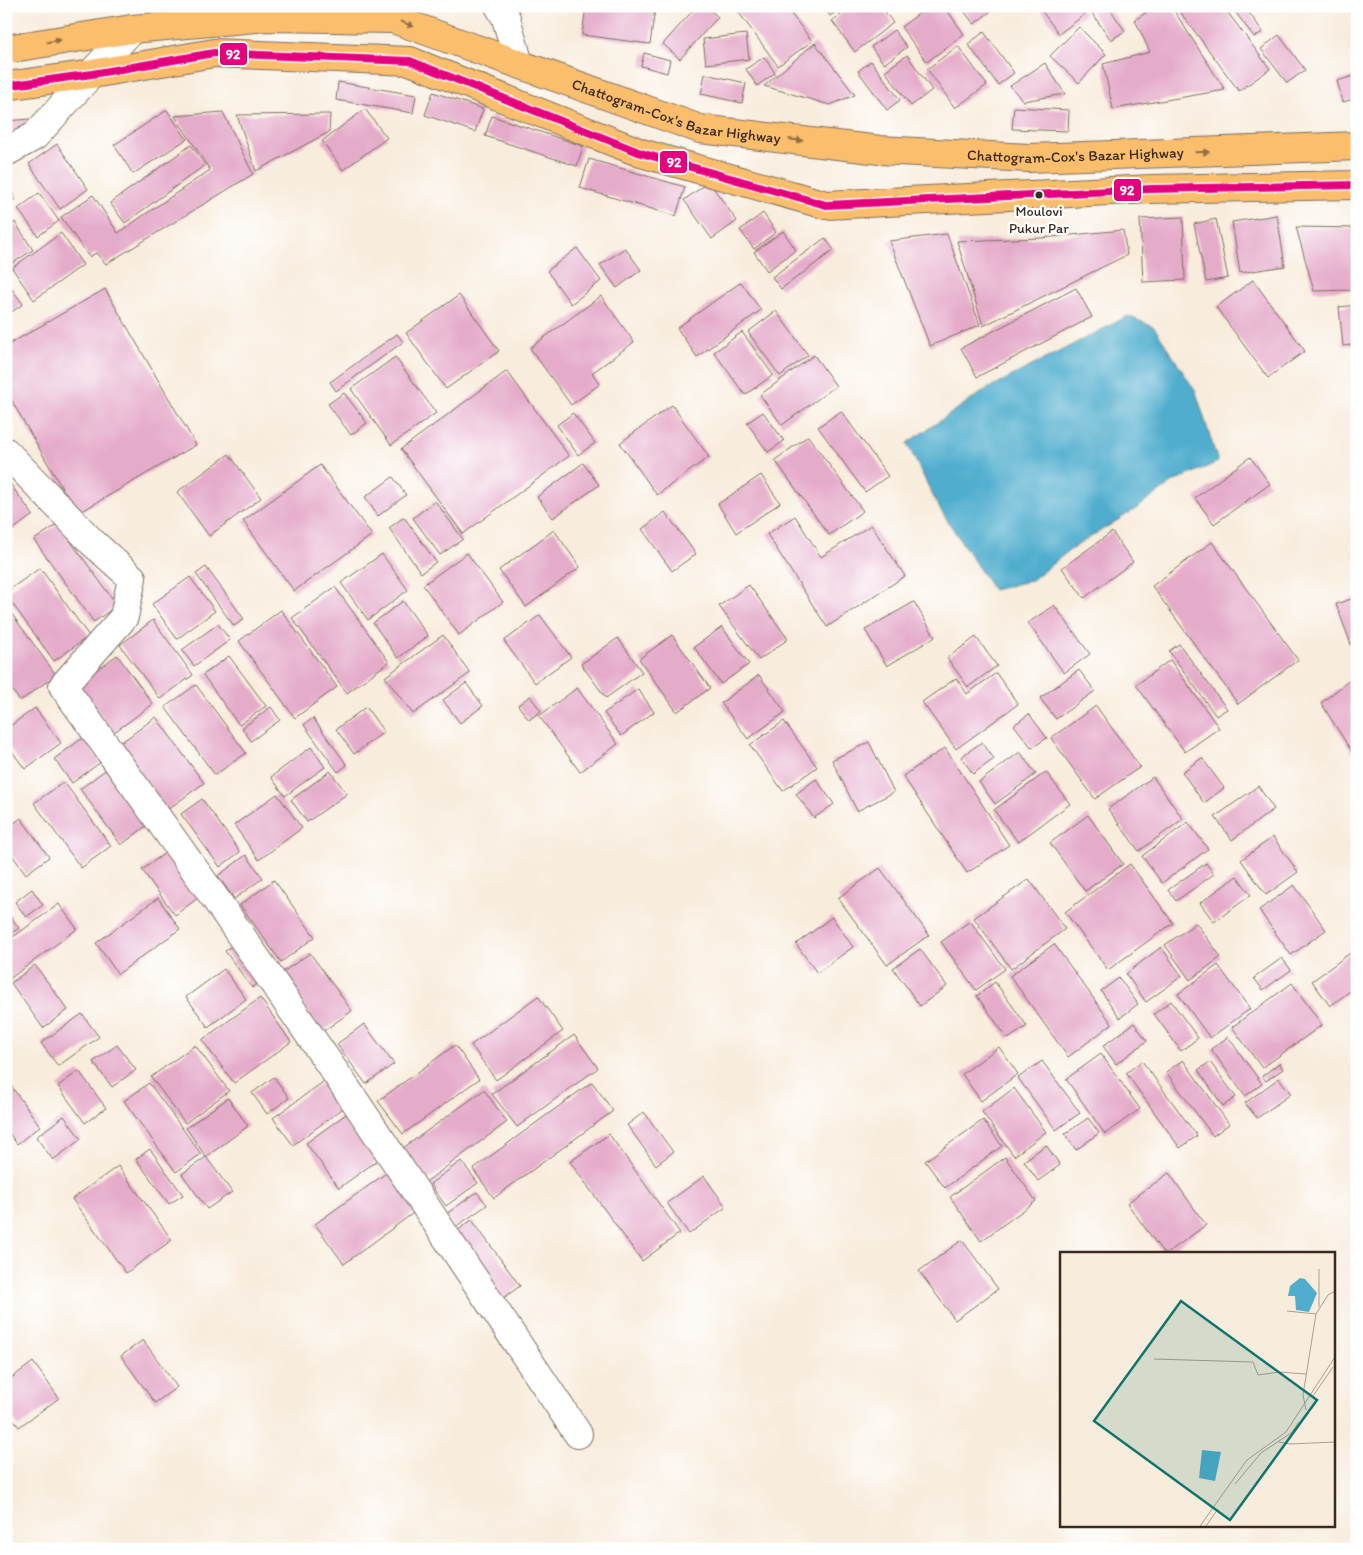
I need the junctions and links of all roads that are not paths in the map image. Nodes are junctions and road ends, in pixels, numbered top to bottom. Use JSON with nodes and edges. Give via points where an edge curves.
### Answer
{"nodes":[{"id":1,"x":499,"y":6,"type":"edge"},
{"id":2,"x":132,"y":29,"type":"junction"},
{"id":3,"x":6,"y":49,"type":"edge"},
{"id":4,"x":519,"y":64,"type":"junction"},
{"id":5,"x":92,"y":74,"type":"junction"},
{"id":6,"x":6,"y":86,"type":"edge"},
{"id":7,"x":1357,"y":146,"type":"edge"},
{"id":8,"x":6,"y":152,"type":"edge"},
{"id":9,"x":1357,"y":185,"type":"edge"},
{"id":10,"x":6,"y":452,"type":"edge"},
{"id":11,"x":578,"y":1434,"type":"dead end"}],
"edges":[{"from":1,"to":4,"type":"street","via":[[506,18]]},
{"from":3,"to":2,"type":"highway","name":"Chattogram-Cox's Bazar Highway","one_way":true},
{"from":2,"to":4,"type":"highway","name":"Chattogram-Cox's Bazar Highway","one_way":true,"via":[[267,17],[393,19]]},
{"from":2,"to":5,"type":"street"},
{"from":4,"to":7,"type":"highway","name":"Chattogram-Cox's Bazar Highway","one_way":true,"via":[[700,129],[880,150],[1029,158]]},
{"from":5,"to":6,"type":"highway"},
{"from":5,"to":8,"type":"street","via":[[36,136]]},
{"from":5,"to":9,"type":"highway","via":[[214,53],[410,61],[641,153],[826,206],[1151,189]]},
{"from":10,"to":11,"type":"street","via":[[92,542],[132,578],[124,617],[63,686],[357,1104]]}]}
